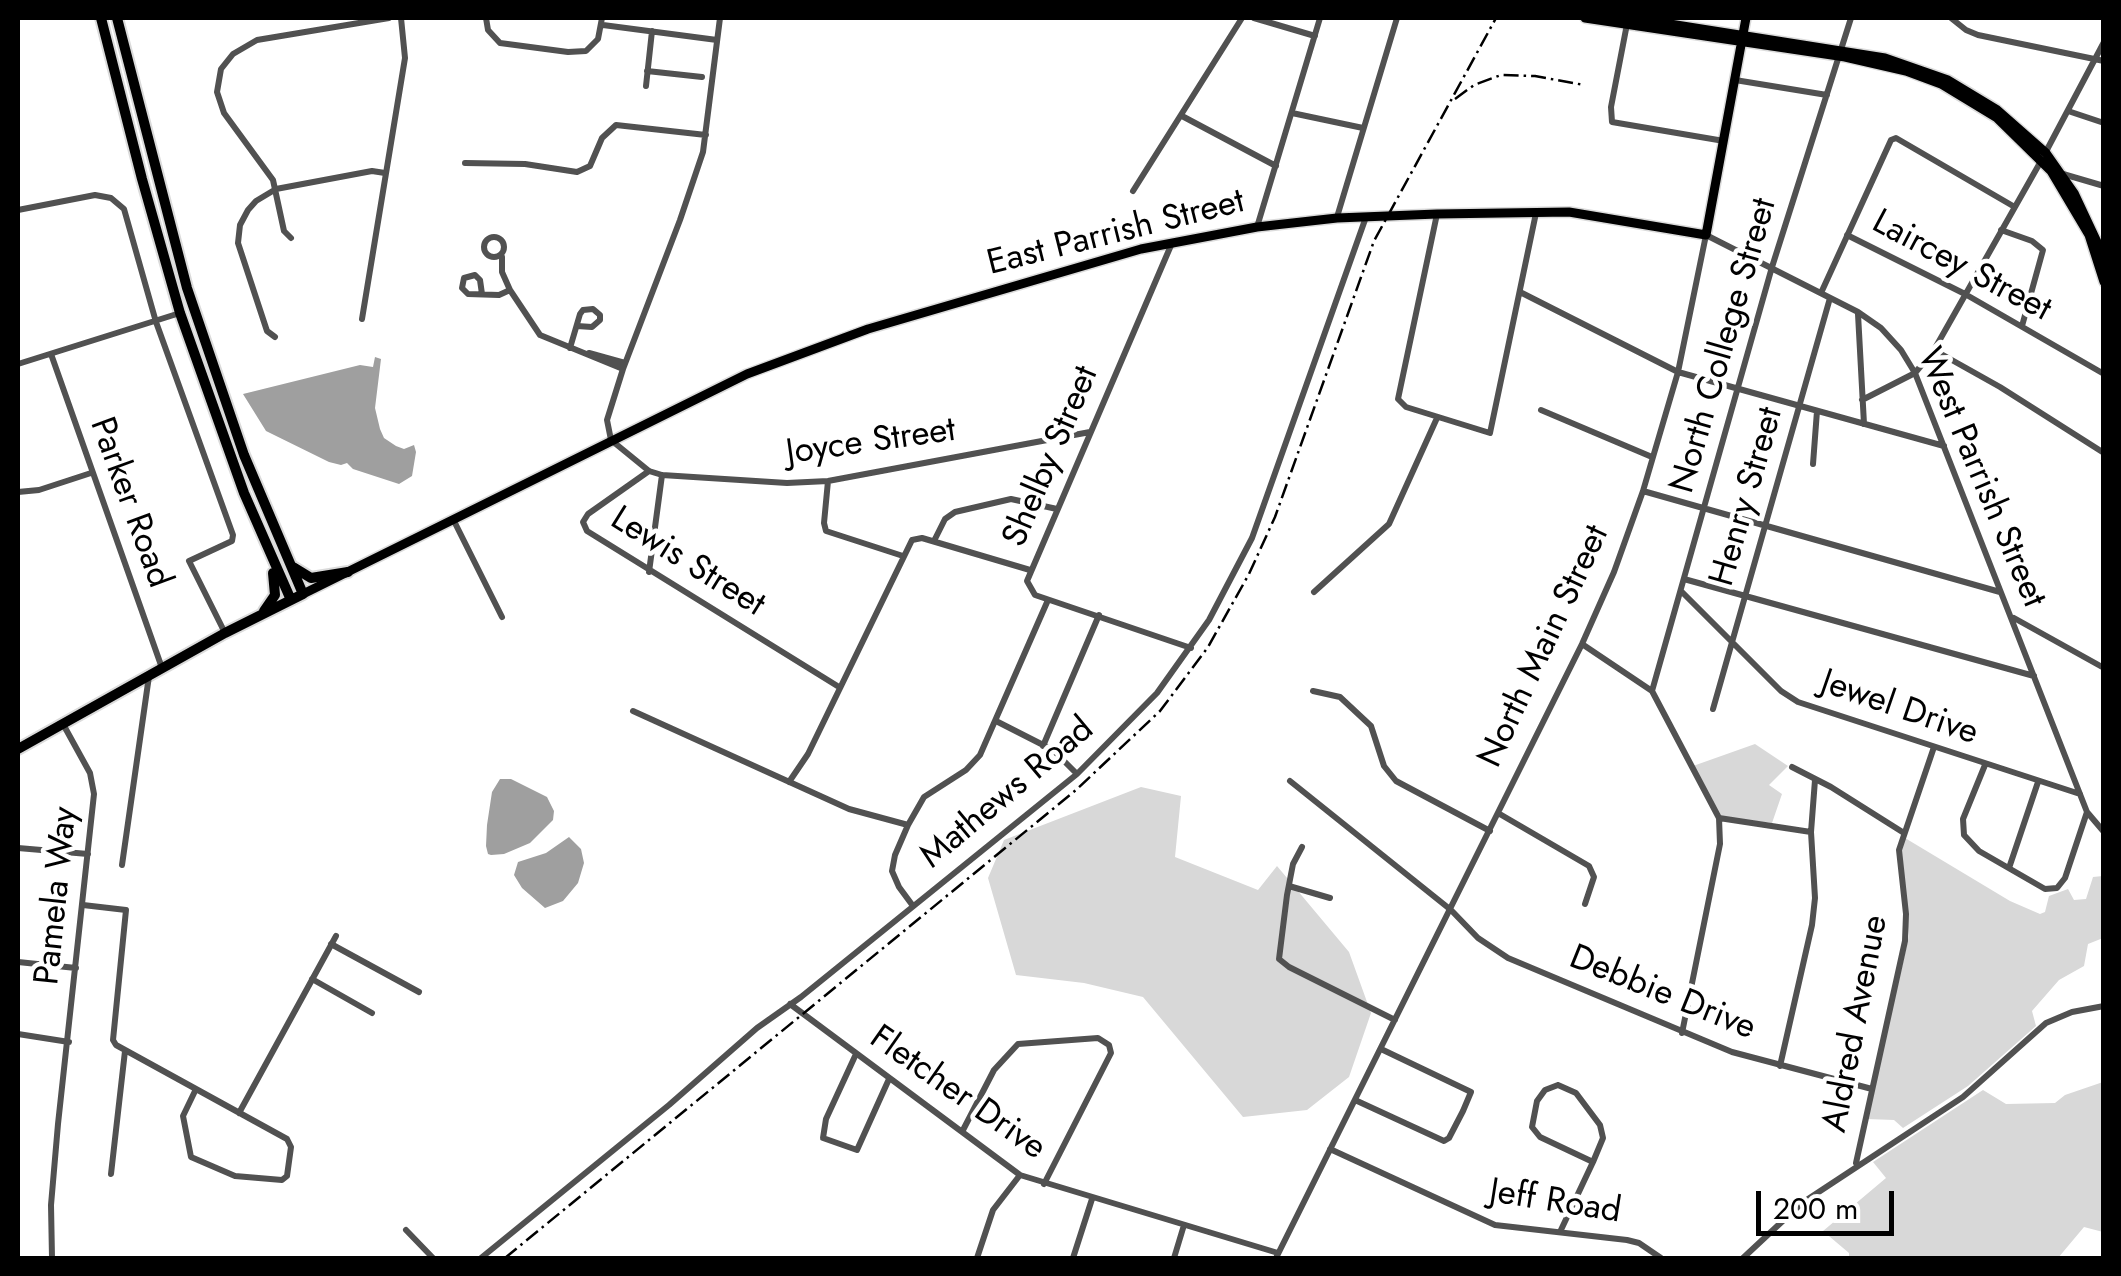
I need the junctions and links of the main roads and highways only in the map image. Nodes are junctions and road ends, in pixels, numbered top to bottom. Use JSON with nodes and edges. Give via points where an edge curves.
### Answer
{"nodes":[{"id":1,"x":102,"y":18,"type":"edge"},
{"id":2,"x":116,"y":18,"type":"edge"},
{"id":3,"x":1585,"y":18,"type":"edge"},
{"id":4,"x":1746,"y":18,"type":"edge"},
{"id":5,"x":1629,"y":20,"type":"edge"},
{"id":6,"x":1742,"y":38,"type":"junction"},
{"id":7,"x":2044,"y":157,"type":"junction"},
{"id":8,"x":1706,"y":235,"type":"joint"},
{"id":9,"x":2104,"y":257,"type":"edge"},
{"id":10,"x":2104,"y":282,"type":"edge"},
{"id":11,"x":244,"y":492,"type":"junction"},
{"id":12,"x":288,"y":562,"type":"junction"},
{"id":13,"x":348,"y":572,"type":"junction"},
{"id":14,"x":297,"y":597,"type":"junction"},
{"id":15,"x":262,"y":614,"type":"junction"},
{"id":16,"x":18,"y":749,"type":"edge"}],
"edges":[{"from":1,"to":11,"type":"highway","via":[[180,313]]},
{"from":2,"to":12,"type":"highway","via":[[187,288]]},
{"from":3,"to":5,"type":"main road"},
{"from":4,"to":6,"type":"main road","name":"North Main Street"},
{"from":5,"to":6,"type":"main road"},
{"from":6,"to":7,"type":"main road","via":[[1893,60],[1948,80],[1996,109]]},
{"from":6,"to":8,"type":"main road","name":"North Main Street"},
{"from":7,"to":9,"type":"main road","via":[[2062,174]]},
{"from":7,"to":10,"type":"main road","via":[[2076,210]]},
{"from":8,"to":13,"type":"main road","name":"East Parrish Street","via":[[1536,211],[1336,218],[1173,242],[982,294],[786,358]]},
{"from":11,"to":14,"type":"highway"},
{"from":11,"to":15,"type":"highway","via":[[277,586]]},
{"from":12,"to":13,"type":"highway","via":[[310,578]]},
{"from":12,"to":14,"type":"highway"},
{"from":13,"to":14,"type":"main road","name":"East Parrish Street"},
{"from":14,"to":15,"type":"highway"},
{"from":15,"to":16,"type":"highway"}]}
